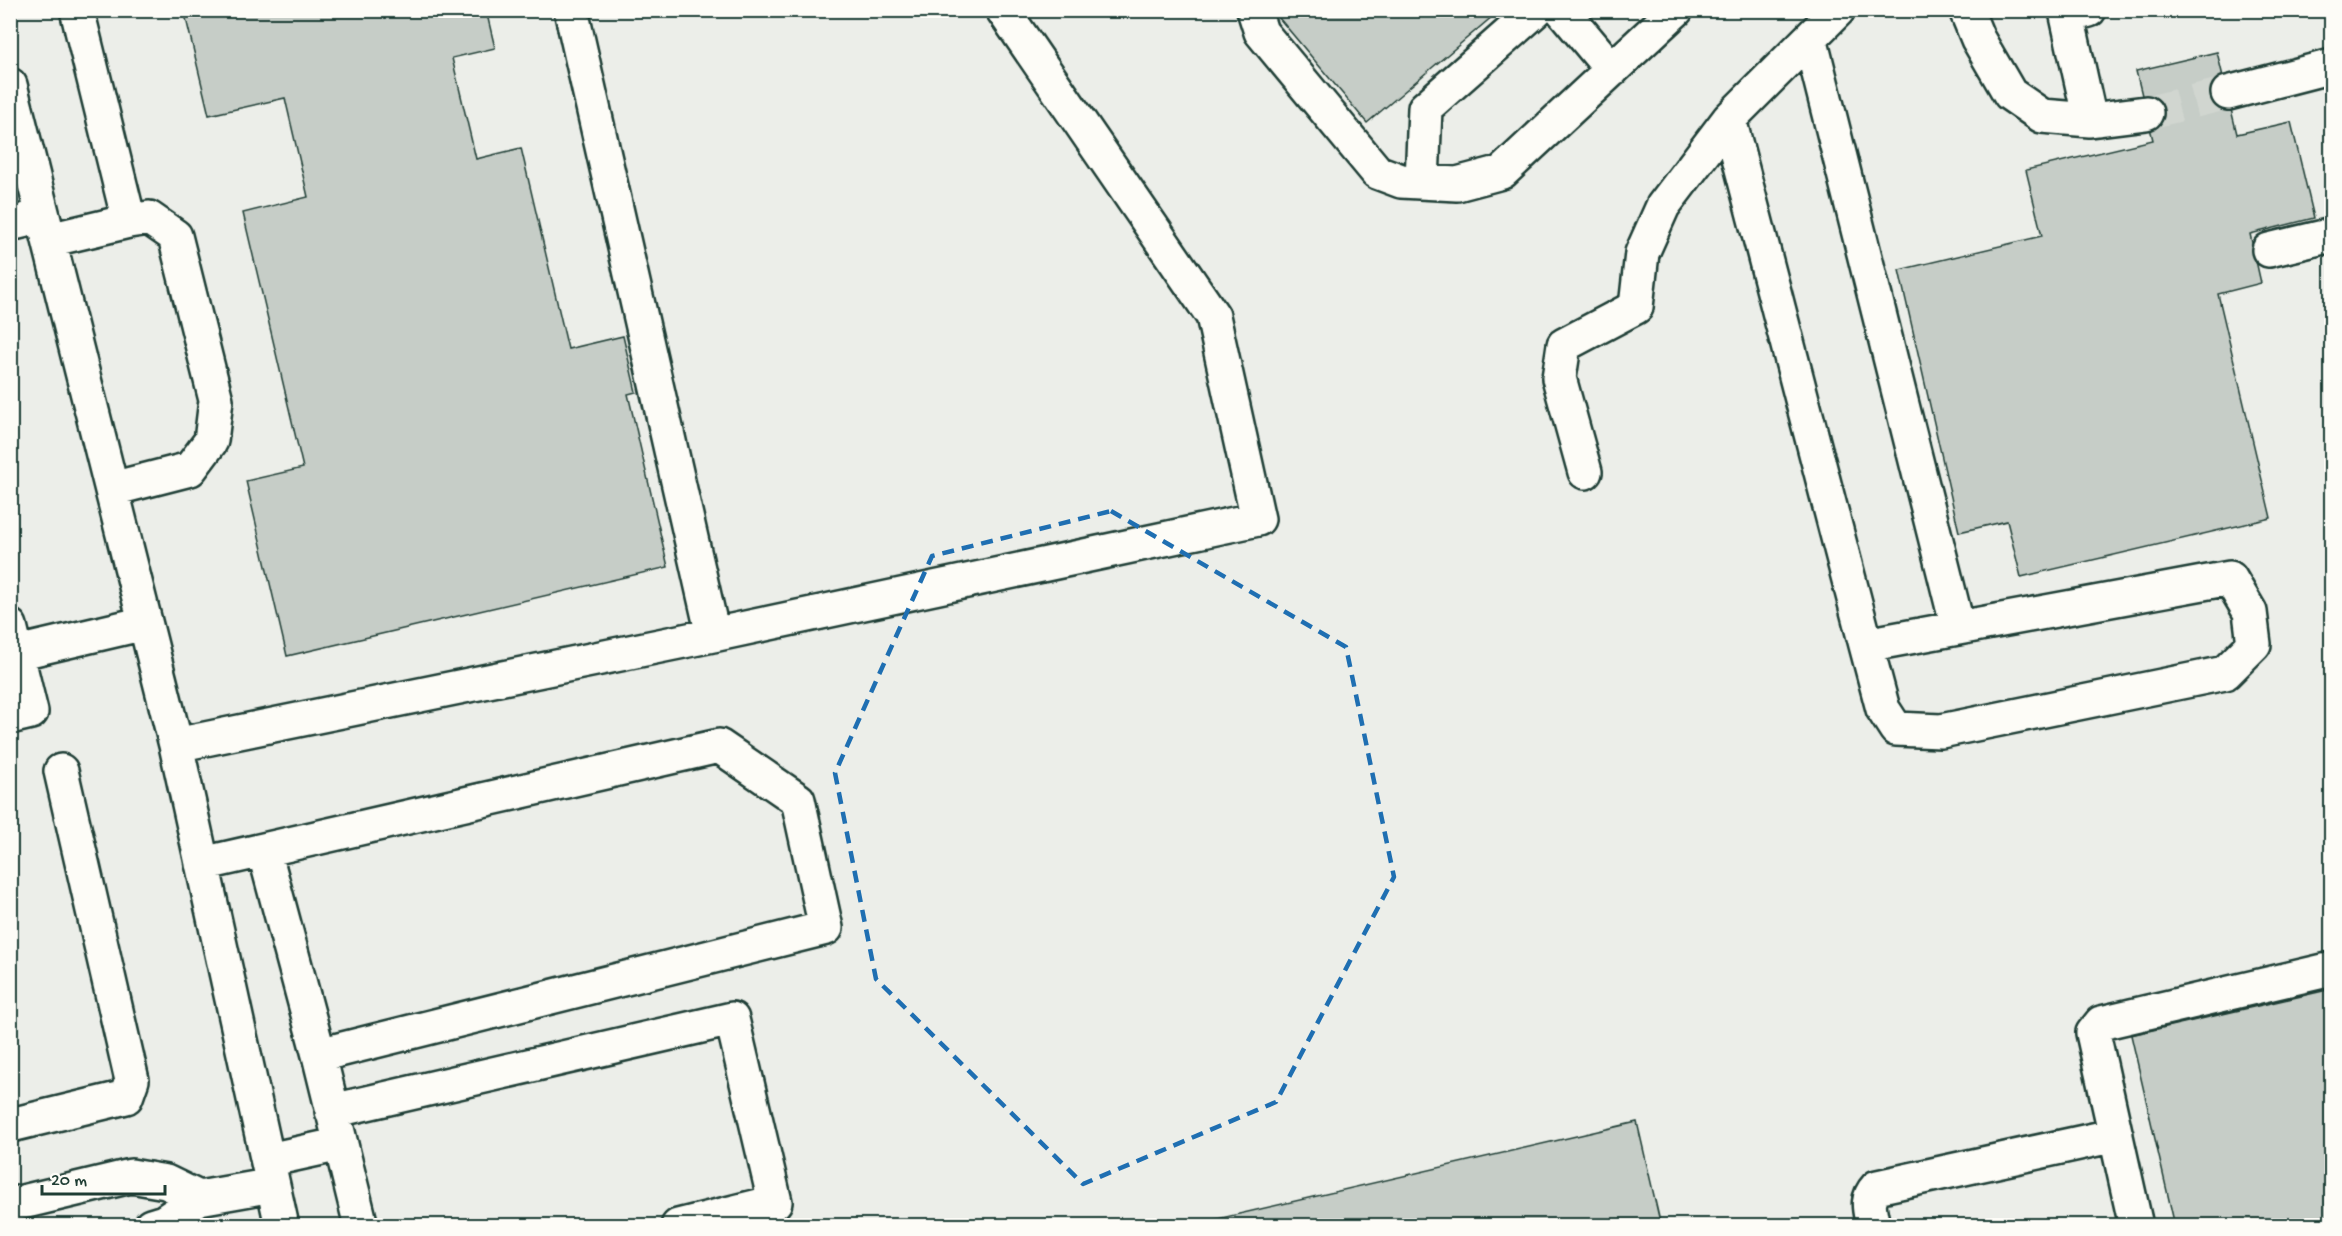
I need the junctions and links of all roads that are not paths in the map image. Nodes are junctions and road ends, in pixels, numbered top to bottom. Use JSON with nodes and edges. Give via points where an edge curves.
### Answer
{"nodes":[{"id":1,"x":77,"y":10,"type":"edge"},
{"id":2,"x":571,"y":10,"type":"edge"},
{"id":3,"x":1003,"y":10,"type":"edge"},
{"id":4,"x":1254,"y":10,"type":"edge"},
{"id":5,"x":1536,"y":10,"type":"edge"},
{"id":6,"x":1562,"y":10,"type":"edge"},
{"id":7,"x":1676,"y":10,"type":"edge"},
{"id":8,"x":1838,"y":10,"type":"edge"},
{"id":9,"x":1966,"y":10,"type":"edge"},
{"id":10,"x":2089,"y":10,"type":"edge"},
{"id":11,"x":1810,"y":38,"type":"junction"},
{"id":12,"x":2331,"y":66,"type":"edge"},
{"id":13,"x":1612,"y":70,"type":"junction"},
{"id":14,"x":10,"y":85,"type":"edge"},
{"id":15,"x":2228,"y":93,"type":"tunnel mouth"},
{"id":16,"x":2145,"y":113,"type":"tunnel mouth"},
{"id":17,"x":1729,"y":119,"type":"junction"},
{"id":18,"x":2090,"y":120,"type":"junction"},
{"id":19,"x":1422,"y":182,"type":"junction"},
{"id":20,"x":129,"y":221,"type":"junction"},
{"id":21,"x":10,"y":224,"type":"edge"},
{"id":22,"x":46,"y":228,"type":"junction"},
{"id":23,"x":2331,"y":235,"type":"edge"},
{"id":24,"x":2269,"y":250,"type":"dead end"},
{"id":25,"x":1585,"y":472,"type":"dead end"},
{"id":26,"x":112,"y":489,"type":"junction"},
{"id":27,"x":145,"y":623,"type":"junction"},
{"id":28,"x":1958,"y":628,"type":"junction"},
{"id":29,"x":713,"y":635,"type":"junction"},
{"id":30,"x":14,"y":640,"type":"edge"},
{"id":31,"x":1866,"y":645,"type":"junction"},
{"id":32,"x":10,"y":717,"type":"edge"},
{"id":33,"x":176,"y":745,"type":"junction"},
{"id":34,"x":61,"y":771,"type":"dead end"},
{"id":35,"x":264,"y":850,"type":"junction"},
{"id":36,"x":202,"y":864,"type":"junction"},
{"id":37,"x":2331,"y":969,"type":"edge"},
{"id":38,"x":319,"y":1055,"type":"junction"},
{"id":39,"x":332,"y":1111,"type":"junction"},
{"id":40,"x":11,"y":1124,"type":"edge"},
{"id":41,"x":2116,"y":1135,"type":"junction"},
{"id":42,"x":341,"y":1144,"type":"junction"},
{"id":43,"x":270,"y":1172,"type":"junction"},
{"id":44,"x":10,"y":1205,"type":"edge"},
{"id":45,"x":201,"y":1212,"type":"edge"},
{"id":46,"x":152,"y":1226,"type":"edge"},
{"id":47,"x":282,"y":1226,"type":"edge"},
{"id":48,"x":361,"y":1226,"type":"edge"},
{"id":49,"x":678,"y":1226,"type":"edge"},
{"id":50,"x":1874,"y":1226,"type":"edge"},
{"id":51,"x":2136,"y":1226,"type":"edge"}],
"edges":[{"from":1,"to":20,"type":"lane"},
{"from":2,"to":29,"type":"lane"},
{"from":3,"to":29,"type":"lane","via":[[1213,316],[1258,519]]},
{"from":4,"to":19,"type":"lane","via":[[1261,32],[1377,172],[1401,181]]},
{"from":5,"to":19,"type":"lane","via":[[1425,108]]},
{"from":6,"to":13,"type":"lane"},
{"from":7,"to":13,"type":"lane"},
{"from":8,"to":11,"type":"lane"},
{"from":9,"to":18,"type":"lane","via":[[2010,94],[2042,116]]},
{"from":10,"to":18,"type":"lane","via":[[2067,16]]},
{"from":11,"to":17,"type":"lane"},
{"from":11,"to":28,"type":"lane"},
{"from":12,"to":15,"type":"lane"},
{"from":13,"to":19,"type":"lane","via":[[1502,172],[1457,184]]},
{"from":14,"to":22,"type":"lane"},
{"from":16,"to":18,"type":"lane"},
{"from":17,"to":25,"type":"lane","via":[[1663,206],[1642,253],[1636,307],[1563,345],[1558,378]]},
{"from":17,"to":31,"type":"lane"},
{"from":20,"to":22,"type":"lane"},
{"from":20,"to":26,"type":"lane","via":[[149,218],[175,236],[216,400],[211,441],[190,469]]},
{"from":21,"to":22,"type":"lane"},
{"from":22,"to":26,"type":"lane"},
{"from":23,"to":24,"type":"lane"},
{"from":26,"to":27,"type":"lane"},
{"from":27,"to":30,"type":"lane"},
{"from":27,"to":33,"type":"lane"},
{"from":28,"to":31,"type":"lane"},
{"from":28,"to":31,"type":"lane","via":[[2230,578],[2250,612],[2253,644],[2225,673],[1941,731],[1896,729],[1883,709]]},
{"from":29,"to":33,"type":"lane"},
{"from":30,"to":32,"type":"lane","via":[[31,712]]},
{"from":33,"to":36,"type":"lane"},
{"from":34,"to":40,"type":"lane","via":[[132,1080],[126,1096]]},
{"from":35,"to":36,"type":"lane"},
{"from":35,"to":38,"type":"lane"},
{"from":35,"to":38,"type":"lane","via":[[719,746],[798,800],[826,928]]},
{"from":36,"to":43,"type":"lane"},
{"from":37,"to":41,"type":"lane","via":[[2102,1023],[2093,1033]]},
{"from":38,"to":39,"type":"lane"},
{"from":39,"to":42,"type":"lane"},
{"from":39,"to":49,"type":"lane","via":[[732,1019],[775,1203]]},
{"from":41,"to":50,"type":"lane","via":[[1877,1187],[1868,1202]]},
{"from":41,"to":51,"type":"lane"},
{"from":42,"to":43,"type":"lane"},
{"from":42,"to":48,"type":"lane"},
{"from":43,"to":45,"type":"lane"},
{"from":43,"to":47,"type":"lane"},
{"from":44,"to":45,"type":"lane","via":[[131,1176],[166,1182]]},
{"from":45,"to":46,"type":"lane"}]}
